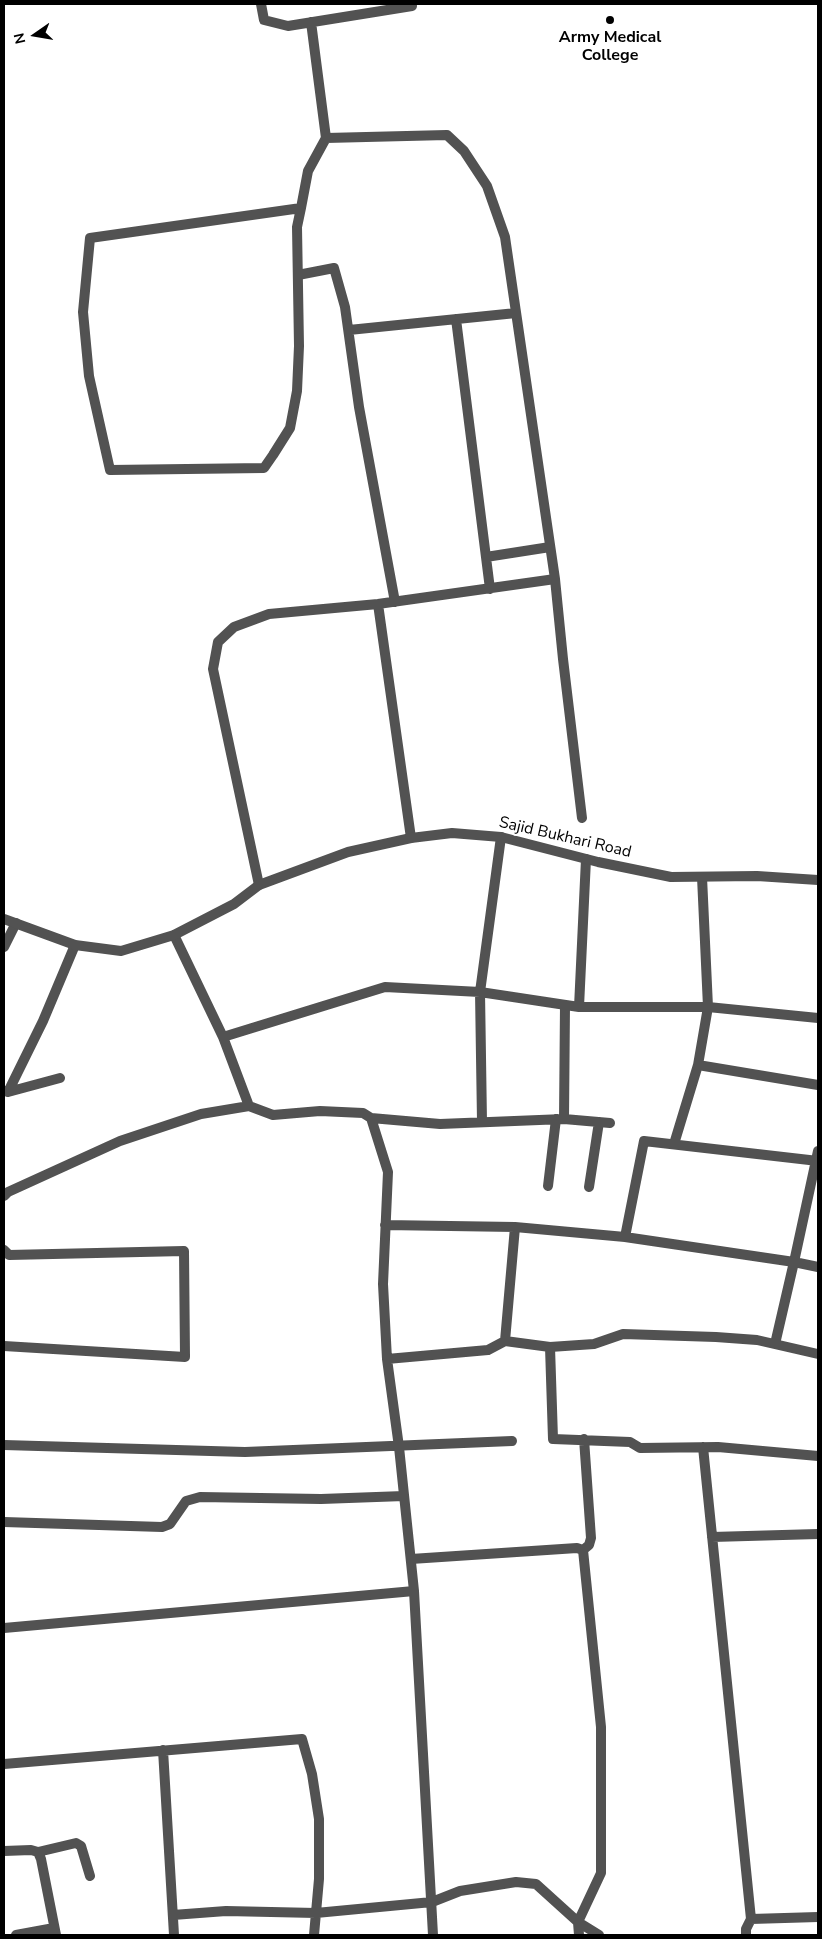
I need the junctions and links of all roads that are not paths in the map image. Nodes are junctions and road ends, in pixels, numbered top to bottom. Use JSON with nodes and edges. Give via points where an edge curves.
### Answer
{"nodes":[{"id":1,"x":261,"y":4,"type":"edge"},
{"id":2,"x":411,"y":4,"type":"edge"},
{"id":3,"x":311,"y":22,"type":"junction"},
{"id":4,"x":326,"y":138,"type":"junction"},
{"id":5,"x":301,"y":208,"type":"junction"},
{"id":6,"x":298,"y":275,"type":"junction"},
{"id":7,"x":516,"y":313,"type":"junction"},
{"id":8,"x":456,"y":319,"type":"junction"},
{"id":9,"x":349,"y":330,"type":"junction"},
{"id":10,"x":550,"y":547,"type":"junction"},
{"id":11,"x":486,"y":557,"type":"junction"},
{"id":12,"x":556,"y":579,"type":"junction"},
{"id":13,"x":490,"y":589,"type":"junction"},
{"id":14,"x":395,"y":602,"type":"junction"},
{"id":15,"x":378,"y":604,"type":"junction"},
{"id":16,"x":582,"y":818,"type":"dead end"},
{"id":17,"x":501,"y":837,"type":"junction"},
{"id":18,"x":411,"y":838,"type":"junction"},
{"id":19,"x":586,"y":859,"type":"junction"},
{"id":20,"x":702,"y":877,"type":"junction"},
{"id":21,"x":818,"y":880,"type":"edge"},
{"id":22,"x":259,"y":885,"type":"junction"},
{"id":23,"x":4,"y":919,"type":"edge"},
{"id":24,"x":16,"y":923,"type":"junction"},
{"id":25,"x":174,"y":935,"type":"junction"},
{"id":26,"x":75,"y":945,"type":"junction"},
{"id":27,"x":4,"y":947,"type":"edge"},
{"id":28,"x":480,"y":992,"type":"junction"},
{"id":29,"x":565,"y":1004,"type":"junction"},
{"id":30,"x":578,"y":1006,"type":"junction"},
{"id":31,"x":708,"y":1007,"type":"junction"},
{"id":32,"x":818,"y":1018,"type":"edge"},
{"id":33,"x":223,"y":1038,"type":"junction"},
{"id":34,"x":698,"y":1065,"type":"junction"},
{"id":35,"x":60,"y":1078,"type":"dead end"},
{"id":36,"x":818,"y":1085,"type":"edge"},
{"id":37,"x":6,"y":1091,"type":"edge"},
{"id":38,"x":249,"y":1106,"type":"junction"},
{"id":39,"x":371,"y":1118,"type":"junction"},
{"id":40,"x":560,"y":1119,"type":"junction"},
{"id":41,"x":482,"y":1122,"type":"junction"},
{"id":42,"x":599,"y":1122,"type":"junction"},
{"id":43,"x":610,"y":1123,"type":"dead end"},
{"id":44,"x":674,"y":1144,"type":"junction"},
{"id":45,"x":817,"y":1158,"type":"edge"},
{"id":46,"x":548,"y":1186,"type":"dead end"},
{"id":47,"x":589,"y":1187,"type":"dead end"},
{"id":48,"x":4,"y":1196,"type":"edge"},
{"id":49,"x":385,"y":1225,"type":"junction"},
{"id":50,"x":515,"y":1228,"type":"junction"},
{"id":51,"x":625,"y":1237,"type":"junction"},
{"id":52,"x":4,"y":1250,"type":"edge"},
{"id":53,"x":794,"y":1262,"type":"junction"},
{"id":54,"x":818,"y":1267,"type":"edge"},
{"id":55,"x":505,"y":1341,"type":"junction"},
{"id":56,"x":775,"y":1344,"type":"junction"},
{"id":57,"x":4,"y":1346,"type":"edge"},
{"id":58,"x":550,"y":1347,"type":"junction"},
{"id":59,"x":818,"y":1354,"type":"edge"},
{"id":60,"x":387,"y":1359,"type":"junction"},
{"id":61,"x":584,"y":1439,"type":"junction"},
{"id":62,"x":512,"y":1441,"type":"dead end"},
{"id":63,"x":4,"y":1445,"type":"edge"},
{"id":64,"x":399,"y":1447,"type":"junction"},
{"id":65,"x":703,"y":1447,"type":"junction"},
{"id":66,"x":818,"y":1456,"type":"edge"},
{"id":67,"x":404,"y":1496,"type":"junction"},
{"id":68,"x":4,"y":1522,"type":"edge"},
{"id":69,"x":818,"y":1534,"type":"edge"},
{"id":70,"x":712,"y":1537,"type":"junction"},
{"id":71,"x":583,"y":1550,"type":"junction"},
{"id":72,"x":411,"y":1559,"type":"junction"},
{"id":73,"x":414,"y":1591,"type":"junction"},
{"id":74,"x":4,"y":1628,"type":"edge"},
{"id":75,"x":163,"y":1750,"type":"junction"},
{"id":76,"x":4,"y":1764,"type":"edge"},
{"id":77,"x":4,"y":1851,"type":"edge"},
{"id":78,"x":38,"y":1852,"type":"junction"},
{"id":79,"x":90,"y":1876,"type":"dead end"},
{"id":80,"x":432,"y":1902,"type":"junction"},
{"id":81,"x":316,"y":1912,"type":"junction"},
{"id":82,"x":173,"y":1915,"type":"junction"},
{"id":83,"x":818,"y":1917,"type":"edge"},
{"id":84,"x":750,"y":1918,"type":"junction"},
{"id":85,"x":578,"y":1922,"type":"junction"},
{"id":86,"x":55,"y":1932,"type":"edge"},
{"id":87,"x":16,"y":1935,"type":"edge"},
{"id":88,"x":174,"y":1935,"type":"edge"},
{"id":89,"x":314,"y":1935,"type":"edge"},
{"id":90,"x":433,"y":1935,"type":"edge"},
{"id":91,"x":579,"y":1935,"type":"edge"},
{"id":92,"x":600,"y":1935,"type":"edge"},
{"id":93,"x":746,"y":1935,"type":"edge"}],
"edges":[{"from":1,"to":3,"type":"street","via":[[264,20],[288,26]]},
{"from":2,"to":3,"type":"street"},
{"from":3,"to":4,"type":"street"},
{"from":4,"to":5,"type":"street","via":[[308,171]]},
{"from":4,"to":7,"type":"street","via":[[446,135],[464,150],[488,186],[505,237]]},
{"from":5,"to":6,"type":"street","via":[[297,228]]},
{"from":5,"to":6,"type":"street","via":[[90,238],[83,312],[89,376],[110,470],[264,468],[290,428],[297,391]]},
{"from":6,"to":9,"type":"street","via":[[334,268]]},
{"from":7,"to":8,"type":"street"},
{"from":7,"to":10,"type":"street"},
{"from":8,"to":9,"type":"street"},
{"from":8,"to":11,"type":"street"},
{"from":9,"to":14,"type":"street","via":[[359,407]]},
{"from":10,"to":11,"type":"street"},
{"from":10,"to":12,"type":"street"},
{"from":11,"to":13,"type":"street"},
{"from":12,"to":13,"type":"street"},
{"from":12,"to":16,"type":"street"},
{"from":13,"to":14,"type":"street"},
{"from":14,"to":15,"type":"street"},
{"from":15,"to":18,"type":"street"},
{"from":15,"to":22,"type":"street","via":[[269,614],[234,627],[218,642],[213,668]]},
{"from":17,"to":18,"type":"street","name":"Sajid Bukhari Road","via":[[452,833]]},
{"from":17,"to":19,"type":"street","name":"Sajid Bukhari Road"},
{"from":17,"to":28,"type":"street"},
{"from":18,"to":22,"type":"street","name":"Sajid Bukhari Road","via":[[348,852]]},
{"from":19,"to":20,"type":"street","name":"Sajid Bukhari Road","via":[[671,877]]},
{"from":19,"to":30,"type":"street"},
{"from":20,"to":21,"type":"street","name":"Sajid Bukhari Road"},
{"from":20,"to":31,"type":"street"},
{"from":22,"to":25,"type":"street","name":"Sajid Bukhari Road","via":[[234,904]]},
{"from":23,"to":24,"type":"street","name":"Sajid Bukhari Road"},
{"from":24,"to":26,"type":"street","name":"Sajid Bukhari Road"},
{"from":24,"to":27,"type":"street"},
{"from":25,"to":26,"type":"street","name":"Sajid Bukhari Road","via":[[121,951]]},
{"from":25,"to":33,"type":"street"},
{"from":26,"to":37,"type":"street","via":[[43,1021]]},
{"from":28,"to":29,"type":"street"},
{"from":28,"to":33,"type":"street","via":[[385,987]]},
{"from":28,"to":41,"type":"street"},
{"from":29,"to":30,"type":"street"},
{"from":29,"to":40,"type":"street"},
{"from":30,"to":31,"type":"street"},
{"from":31,"to":32,"type":"street"},
{"from":31,"to":34,"type":"street"},
{"from":33,"to":38,"type":"street"},
{"from":34,"to":36,"type":"street"},
{"from":34,"to":44,"type":"street"},
{"from":35,"to":37,"type":"street"},
{"from":38,"to":39,"type":"street","via":[[273,1115],[320,1111],[363,1113]]},
{"from":38,"to":48,"type":"street","via":[[201,1114],[120,1141]]},
{"from":39,"to":41,"type":"street","via":[[440,1124]]},
{"from":39,"to":49,"type":"street","via":[[388,1172]]},
{"from":40,"to":41,"type":"street"},
{"from":40,"to":42,"type":"street"},
{"from":40,"to":46,"type":"street"},
{"from":42,"to":43,"type":"street"},
{"from":42,"to":47,"type":"street"},
{"from":44,"to":45,"type":"street"},
{"from":44,"to":51,"type":"street","via":[[644,1141]]},
{"from":45,"to":53,"type":"street"},
{"from":49,"to":50,"type":"street"},
{"from":49,"to":60,"type":"street","via":[[383,1284]]},
{"from":50,"to":51,"type":"street"},
{"from":50,"to":55,"type":"street"},
{"from":51,"to":53,"type":"street"},
{"from":52,"to":57,"type":"street","via":[[9,1255],[184,1251],[185,1357]]},
{"from":53,"to":54,"type":"street"},
{"from":53,"to":56,"type":"street"},
{"from":55,"to":58,"type":"street"},
{"from":55,"to":60,"type":"street","via":[[488,1350]]},
{"from":56,"to":58,"type":"street","via":[[716,1337],[623,1334],[594,1344]]},
{"from":56,"to":59,"type":"street"},
{"from":58,"to":61,"type":"street","via":[[553,1439]]},
{"from":60,"to":64,"type":"street"},
{"from":61,"to":65,"type":"street","via":[[630,1442],[640,1448]]},
{"from":61,"to":71,"type":"street","via":[[591,1538]]},
{"from":62,"to":64,"type":"street"},
{"from":63,"to":64,"type":"street","via":[[245,1452]]},
{"from":64,"to":67,"type":"street"},
{"from":65,"to":66,"type":"street"},
{"from":65,"to":70,"type":"street"},
{"from":67,"to":68,"type":"street","via":[[321,1499],[200,1497],[186,1501],[170,1524],[162,1527]]},
{"from":67,"to":72,"type":"street"},
{"from":69,"to":70,"type":"street"},
{"from":70,"to":84,"type":"street"},
{"from":71,"to":72,"type":"street"},
{"from":71,"to":85,"type":"street","via":[[601,1727],[601,1873]]},
{"from":72,"to":73,"type":"street"},
{"from":73,"to":74,"type":"street"},
{"from":73,"to":80,"type":"street"},
{"from":75,"to":76,"type":"street"},
{"from":75,"to":81,"type":"street","via":[[302,1739],[312,1774],[319,1819]]},
{"from":75,"to":82,"type":"street"},
{"from":77,"to":78,"type":"street"},
{"from":78,"to":79,"type":"street","via":[[76,1843],[81,1846]]},
{"from":78,"to":86,"type":"street"},
{"from":80,"to":81,"type":"street"},
{"from":80,"to":85,"type":"street","via":[[460,1891],[516,1882],[536,1884]]},
{"from":80,"to":90,"type":"street"},
{"from":81,"to":82,"type":"street","via":[[226,1911]]},
{"from":81,"to":89,"type":"street"},
{"from":82,"to":88,"type":"street"},
{"from":83,"to":84,"type":"street"},
{"from":84,"to":93,"type":"street"},
{"from":85,"to":91,"type":"street"},
{"from":85,"to":92,"type":"street"},
{"from":86,"to":87,"type":"street"}]}
